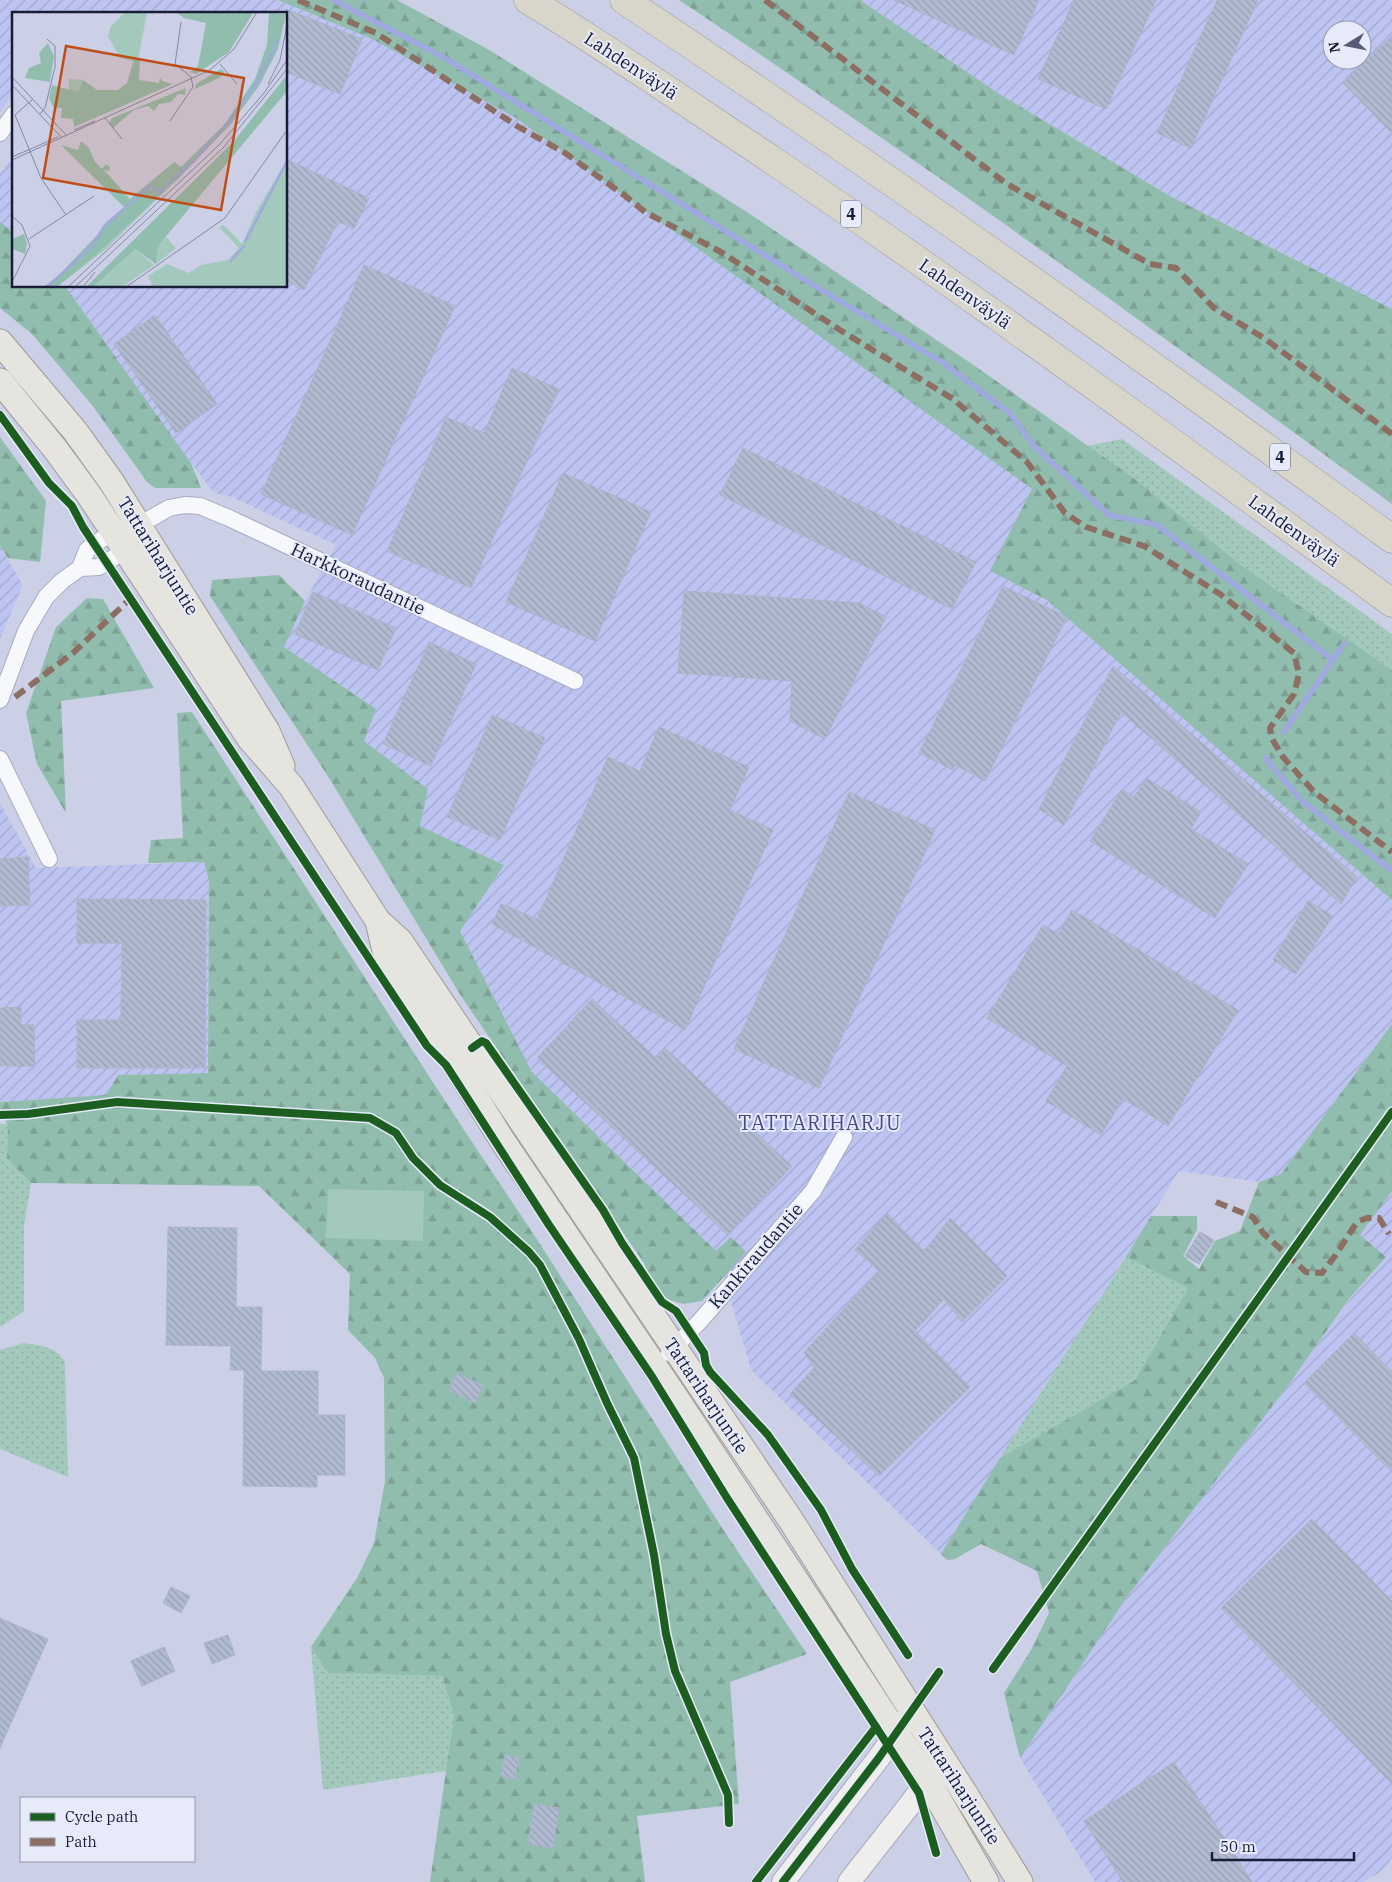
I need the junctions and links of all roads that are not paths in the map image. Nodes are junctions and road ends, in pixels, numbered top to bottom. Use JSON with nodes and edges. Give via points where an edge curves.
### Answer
{"nodes":[{"id":1,"x":528,"y":0,"type":"edge"},
{"id":2,"x":624,"y":0,"type":"edge"},
{"id":3,"x":12,"y":117,"type":"edge"},
{"id":4,"x":0,"y":133,"type":"edge"},
{"id":5,"x":0,"y":342,"type":"edge"},
{"id":6,"x":0,"y":381,"type":"edge"},
{"id":7,"x":139,"y":525,"type":"junction"},
{"id":8,"x":1392,"y":539,"type":"edge"},
{"id":9,"x":119,"y":540,"type":"junction"},
{"id":10,"x":80,"y":568,"type":"junction"},
{"id":11,"x":1392,"y":603,"type":"edge"},
{"id":12,"x":575,"y":681,"type":"dead end"},
{"id":13,"x":0,"y":700,"type":"edge"},
{"id":14,"x":0,"y":758,"type":"edge"},
{"id":15,"x":290,"y":786,"type":"junction"},
{"id":16,"x":49,"y":859,"type":"dead end"},
{"id":17,"x":378,"y":921,"type":"junction"},
{"id":18,"x":844,"y":1136,"type":"dead end"},
{"id":19,"x":674,"y":1349,"type":"junction"},
{"id":20,"x":655,"y":1367,"type":"junction"},
{"id":21,"x":912,"y":1712,"type":"junction"},
{"id":22,"x":896,"y":1734,"type":"junction"},
{"id":23,"x":943,"y":1760,"type":"junction"},
{"id":24,"x":928,"y":1781,"type":"junction"},
{"id":25,"x":783,"y":1882,"type":"edge"},
{"id":26,"x":849,"y":1882,"type":"edge"},
{"id":27,"x":986,"y":1882,"type":"edge"},
{"id":28,"x":1020,"y":1882,"type":"edge"}],
"edges":[{"from":1,"to":11,"type":"highway","name":"Lahdenväylä","number":"4","via":[[877,231],[1138,416]]},
{"from":2,"to":8,"type":"highway","number":"4","via":[[896,184],[1168,375]]},
{"from":3,"to":4,"type":"street"},
{"from":5,"to":7,"type":"main road","name":"Tattariharjuntie","via":[[75,431]]},
{"from":6,"to":9,"type":"main road","name":"Tattariharjuntie","via":[[56,450]]},
{"from":7,"to":9,"type":"street","name":"Harkkoraudantie"},
{"from":7,"to":12,"type":"street","name":"Harkkoraudantie","via":[[169,508],[200,506]]},
{"from":7,"to":15,"type":"main road","name":"Tattariharjuntie","via":[[267,731]]},
{"from":9,"to":10,"type":"street","via":[[99,567]]},
{"from":9,"to":10,"type":"street","via":[[87,550]]},
{"from":9,"to":15,"type":"main road","name":"Tattariharjuntie","via":[[250,739]]},
{"from":10,"to":13,"type":"street","via":[[46,597],[26,631]]},
{"from":14,"to":16,"type":"street"},
{"from":15,"to":17,"type":"main road","name":"Tattariharjuntie"},
{"from":17,"to":19,"type":"main road","name":"Tattariharjuntie","via":[[400,941]]},
{"from":17,"to":20,"type":"main road","name":"Tattariharjuntie","via":[[385,951],[502,1140]]},
{"from":18,"to":19,"type":"street","name":"Kankiraudantie","via":[[813,1191]]},
{"from":19,"to":20,"type":"street","name":"Kankiraudantie"},
{"from":19,"to":21,"type":"main road","name":"Tattariharjuntie","via":[[790,1519]]},
{"from":20,"to":22,"type":"main road","name":"Tattariharjuntie"},
{"from":21,"to":22,"type":"main road"},
{"from":21,"to":23,"type":"main road","name":"Tattariharjuntie"},
{"from":22,"to":24,"type":"main road","name":"Tattariharjuntie"},
{"from":22,"to":25,"type":"main road"},
{"from":23,"to":24,"type":"main road"},
{"from":23,"to":28,"type":"main road","name":"Tattariharjuntie"},
{"from":24,"to":26,"type":"main road"},
{"from":24,"to":27,"type":"main road","name":"Tattariharjuntie"}]}
